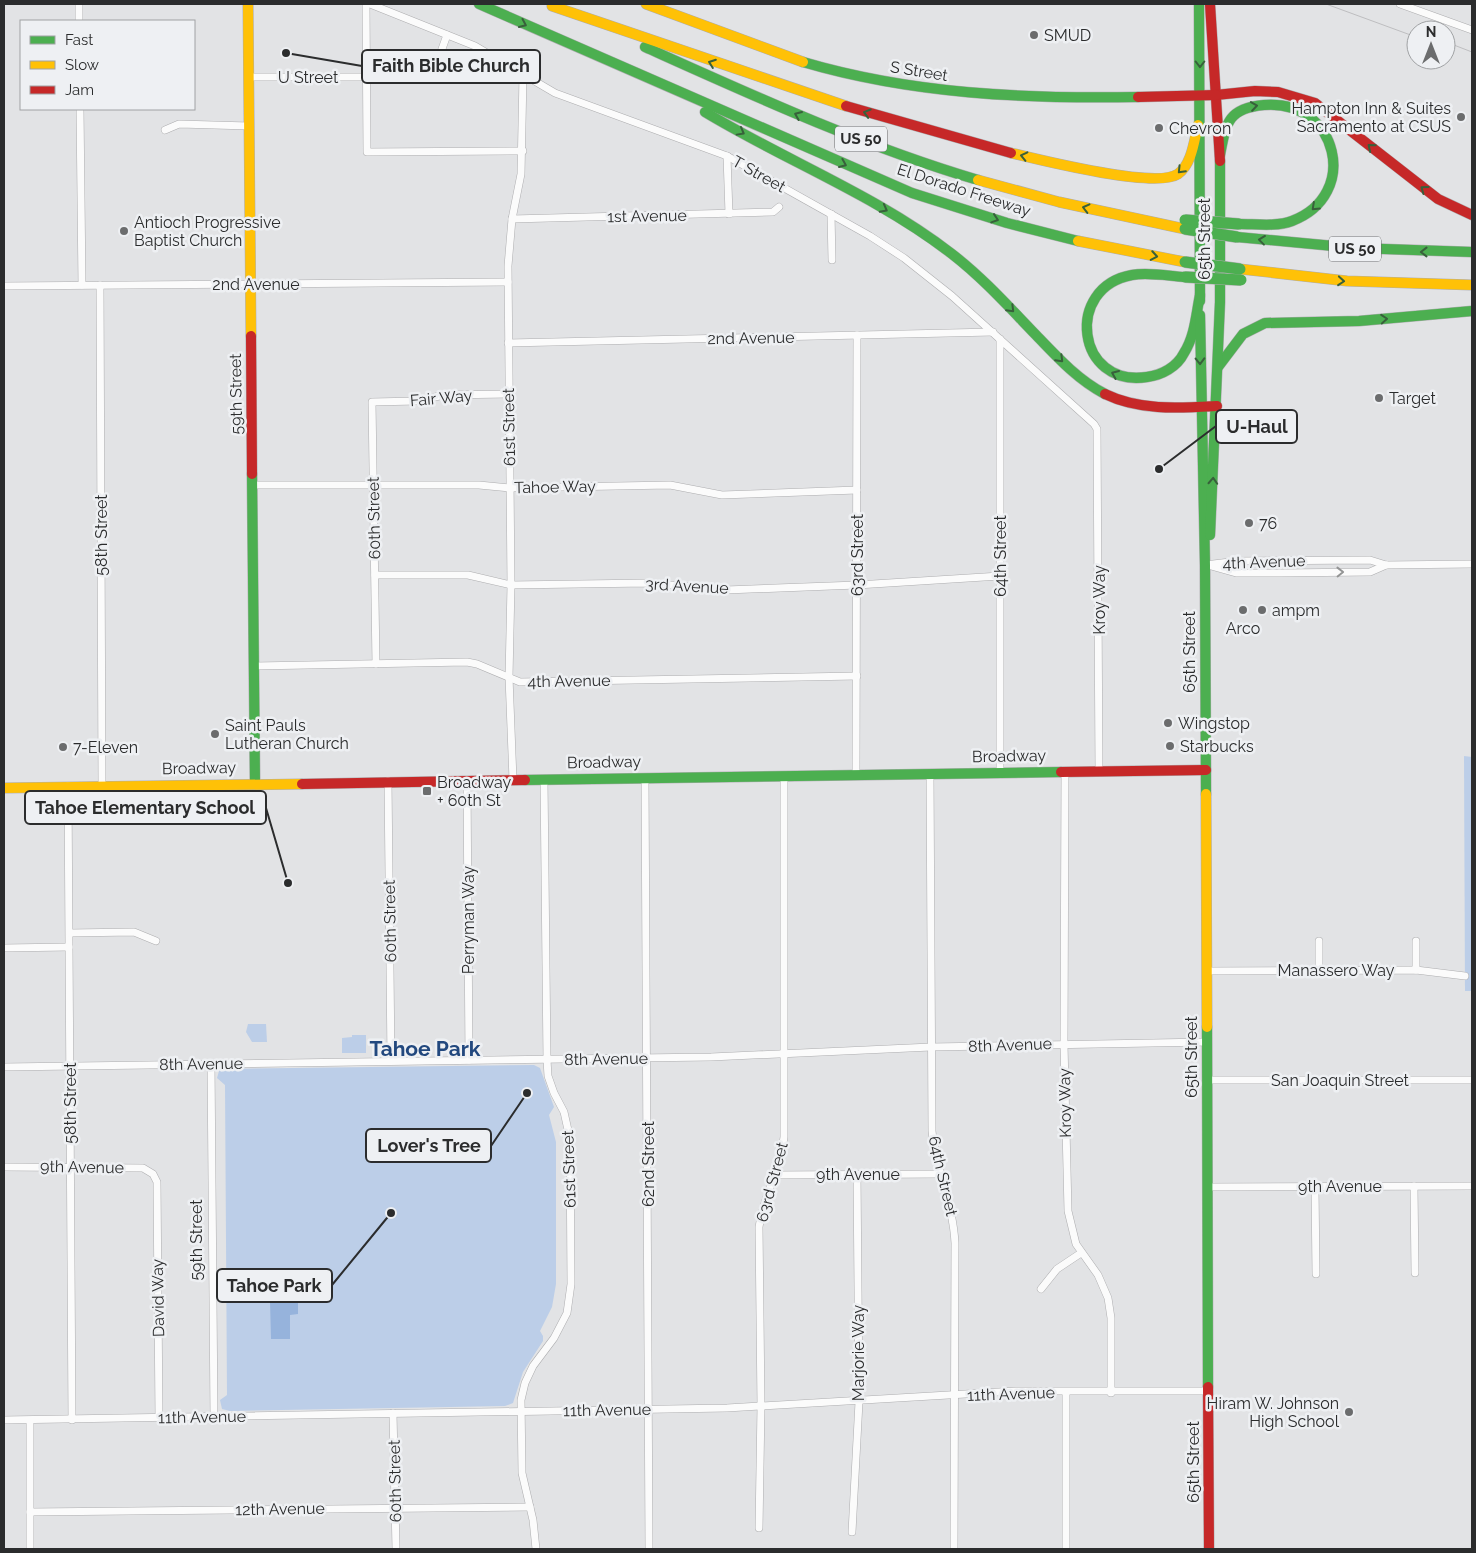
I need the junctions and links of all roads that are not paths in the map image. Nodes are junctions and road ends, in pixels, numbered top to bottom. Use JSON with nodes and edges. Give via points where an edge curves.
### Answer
{"nodes":[{"id":1,"x":79,"y":4,"type":"edge"},
{"id":2,"x":248,"y":4,"type":"edge"},
{"id":3,"x":368,"y":4,"type":"edge"},
{"id":4,"x":479,"y":4,"type":"edge"},
{"id":5,"x":646,"y":4,"type":"edge"},
{"id":6,"x":1199,"y":4,"type":"edge"},
{"id":7,"x":1210,"y":4,"type":"edge"},
{"id":8,"x":1400,"y":4,"type":"edge"},
{"id":9,"x":549,"y":5,"type":"edge"},
{"id":10,"x":80,"y":20,"type":"edge"},
{"id":11,"x":1472,"y":30,"type":"edge"},
{"id":12,"x":447,"y":35,"type":"junction"},
{"id":13,"x":438,"y":60,"type":"dead end"},
{"id":14,"x":523,"y":75,"type":"junction"},
{"id":15,"x":249,"y":77,"type":"junction"},
{"id":16,"x":366,"y":77,"type":"junction"},
{"id":17,"x":1216,"y":95,"type":"junction"},
{"id":18,"x":686,"y":96,"type":"junction"},
{"id":19,"x":1200,"y":96,"type":"junction"},
{"id":20,"x":80,"y":110,"type":"edge"},
{"id":21,"x":1198,"y":125,"type":"junction"},
{"id":22,"x":249,"y":126,"type":"junction"},
{"id":23,"x":165,"y":130,"type":"dead end"},
{"id":24,"x":523,"y":151,"type":"junction"},
{"id":25,"x":1220,"y":154,"type":"junction"},
{"id":26,"x":727,"y":156,"type":"junction"},
{"id":27,"x":779,"y":207,"type":"dead end"},
{"id":28,"x":729,"y":214,"type":"junction"},
{"id":29,"x":831,"y":214,"type":"junction"},
{"id":30,"x":1472,"y":215,"type":"edge"},
{"id":31,"x":512,"y":219,"type":"junction"},
{"id":32,"x":1185,"y":225,"type":"junction"},
{"id":33,"x":1472,"y":252,"type":"edge"},
{"id":34,"x":832,"y":260,"type":"dead end"},
{"id":35,"x":1241,"y":274,"type":"junction"},
{"id":36,"x":508,"y":282,"type":"junction"},
{"id":37,"x":251,"y":284,"type":"junction"},
{"id":38,"x":100,"y":285,"type":"junction"},
{"id":39,"x":1472,"y":285,"type":"edge"},
{"id":40,"x":4,"y":286,"type":"edge"},
{"id":41,"x":82,"y":286,"type":"junction"},
{"id":42,"x":1200,"y":295,"type":"junction"},
{"id":43,"x":1472,"y":311,"type":"edge"},
{"id":44,"x":993,"y":332,"type":"junction"},
{"id":45,"x":857,"y":335,"type":"junction"},
{"id":46,"x":1000,"y":339,"type":"junction"},
{"id":47,"x":508,"y":343,"type":"junction"},
{"id":48,"x":1218,"y":367,"type":"junction"},
{"id":49,"x":509,"y":394,"type":"junction"},
{"id":50,"x":372,"y":402,"type":"joint"},
{"id":51,"x":1217,"y":406,"type":"junction"},
{"id":52,"x":1201,"y":407,"type":"junction"},
{"id":53,"x":1097,"y":429,"type":"joint"},
{"id":54,"x":253,"y":485,"type":"junction"},
{"id":55,"x":373,"y":485,"type":"junction"},
{"id":56,"x":510,"y":488,"type":"junction"},
{"id":57,"x":857,"y":490,"type":"junction"},
{"id":58,"x":1472,"y":564,"type":"edge"},
{"id":59,"x":1205,"y":565,"type":"junction"},
{"id":60,"x":1386,"y":565,"type":"junction"},
{"id":61,"x":374,"y":575,"type":"junction"},
{"id":62,"x":1000,"y":576,"type":"junction"},
{"id":63,"x":511,"y":585,"type":"junction"},
{"id":64,"x":857,"y":585,"type":"junction"},
{"id":65,"x":376,"y":664,"type":"junction"},
{"id":66,"x":255,"y":666,"type":"junction"},
{"id":67,"x":857,"y":676,"type":"junction"},
{"id":68,"x":509,"y":677,"type":"junction"},
{"id":69,"x":1206,"y":770,"type":"junction"},
{"id":70,"x":1099,"y":771,"type":"junction"},
{"id":71,"x":1064,"y":772,"type":"junction"},
{"id":72,"x":1000,"y":773,"type":"junction"},
{"id":73,"x":930,"y":774,"type":"junction"},
{"id":74,"x":856,"y":775,"type":"junction"},
{"id":75,"x":784,"y":776,"type":"junction"},
{"id":76,"x":645,"y":778,"type":"junction"},
{"id":77,"x":544,"y":779,"type":"junction"},
{"id":78,"x":467,"y":780,"type":"junction"},
{"id":79,"x":513,"y":780,"type":"junction"},
{"id":80,"x":388,"y":781,"type":"junction"},
{"id":81,"x":255,"y":783,"type":"junction"},
{"id":82,"x":68,"y":786,"type":"junction"},
{"id":83,"x":102,"y":786,"type":"junction"},
{"id":84,"x":4,"y":788,"type":"edge"},
{"id":85,"x":70,"y":933,"type":"junction"},
{"id":86,"x":156,"y":940,"type":"dead end"},
{"id":87,"x":1319,"y":941,"type":"dead end"},
{"id":88,"x":1416,"y":941,"type":"dead end"},
{"id":89,"x":68,"y":947,"type":"junction"},
{"id":90,"x":4,"y":948,"type":"edge"},
{"id":91,"x":1319,"y":970,"type":"junction"},
{"id":92,"x":1416,"y":970,"type":"junction"},
{"id":93,"x":1207,"y":971,"type":"junction"},
{"id":94,"x":1465,"y":976,"type":"dead end"},
{"id":95,"x":1207,"y":1042,"type":"junction"},
{"id":96,"x":1064,"y":1044,"type":"junction"},
{"id":97,"x":931,"y":1047,"type":"junction"},
{"id":98,"x":784,"y":1053,"type":"junction"},
{"id":99,"x":647,"y":1058,"type":"junction"},
{"id":100,"x":469,"y":1060,"type":"junction"},
{"id":101,"x":546,"y":1060,"type":"junction"},
{"id":102,"x":391,"y":1061,"type":"junction"},
{"id":103,"x":212,"y":1063,"type":"junction"},
{"id":104,"x":70,"y":1067,"type":"junction"},
{"id":105,"x":4,"y":1068,"type":"edge"},
{"id":106,"x":1208,"y":1080,"type":"junction"},
{"id":107,"x":1472,"y":1080,"type":"edge"},
{"id":108,"x":4,"y":1166,"type":"edge"},
{"id":109,"x":71,"y":1166,"type":"junction"},
{"id":110,"x":857,"y":1174,"type":"junction"},
{"id":111,"x":941,"y":1174,"type":"junction"},
{"id":112,"x":775,"y":1175,"type":"junction"},
{"id":113,"x":156,"y":1178,"type":"joint"},
{"id":114,"x":1315,"y":1186,"type":"junction"},
{"id":115,"x":1414,"y":1186,"type":"junction"},
{"id":116,"x":1472,"y":1186,"type":"edge"},
{"id":117,"x":1208,"y":1187,"type":"junction"},
{"id":118,"x":1081,"y":1253,"type":"junction"},
{"id":119,"x":1416,"y":1273,"type":"dead end"},
{"id":120,"x":1316,"y":1274,"type":"dead end"},
{"id":121,"x":1041,"y":1289,"type":"dead end"},
{"id":122,"x":1066,"y":1392,"type":"junction"},
{"id":123,"x":1209,"y":1392,"type":"junction"},
{"id":124,"x":1110,"y":1393,"type":"junction"},
{"id":125,"x":955,"y":1395,"type":"junction"},
{"id":126,"x":859,"y":1402,"type":"junction"},
{"id":127,"x":761,"y":1406,"type":"junction"},
{"id":128,"x":649,"y":1410,"type":"junction"},
{"id":129,"x":521,"y":1412,"type":"junction"},
{"id":130,"x":393,"y":1413,"type":"junction"},
{"id":131,"x":214,"y":1417,"type":"junction"},
{"id":132,"x":159,"y":1418,"type":"junction"},
{"id":133,"x":4,"y":1420,"type":"edge"},
{"id":134,"x":72,"y":1420,"type":"junction"},
{"id":135,"x":30,"y":1421,"type":"junction"},
{"id":136,"x":530,"y":1507,"type":"junction"},
{"id":137,"x":396,"y":1508,"type":"junction"},
{"id":138,"x":30,"y":1512,"type":"junction"},
{"id":139,"x":759,"y":1528,"type":"dead end"},
{"id":140,"x":852,"y":1532,"type":"dead end"},
{"id":141,"x":30,"y":1549,"type":"edge"},
{"id":142,"x":396,"y":1549,"type":"edge"},
{"id":143,"x":536,"y":1549,"type":"edge"},
{"id":144,"x":648,"y":1549,"type":"edge"},
{"id":145,"x":954,"y":1549,"type":"edge"},
{"id":146,"x":1066,"y":1549,"type":"edge"},
{"id":147,"x":1210,"y":1549,"type":"edge"}],
"edges":[{"from":1,"to":10,"type":"street"},
{"from":2,"to":15,"type":"main road","name":"59th Street"},
{"from":3,"to":12,"type":"street","name":"T Street"},
{"from":3,"to":16,"type":"street"},
{"from":4,"to":18,"type":"main road","name":"El Dorado Freeway","number":"US 50","one_way":true},
{"from":5,"to":19,"type":"main road","name":"S Street","via":[[809,64],[916,88],[1026,98]]},
{"from":6,"to":19,"type":"main road","name":"65th Street","one_way":true},
{"from":7,"to":17,"type":"main road","name":"65th Street"},
{"from":8,"to":11,"type":"street"},
{"from":21,"to":9,"type":"main road","one_way":true,"via":[[1187,164],[1173,177],[1122,175],[1049,162],[870,114],[740,73]]},
{"from":32,"to":9,"type":"main road","name":"El Dorado Freeway","number":"US 50","one_way":true,"via":[[1112,214],[954,172],[852,136]]},
{"from":12,"to":13,"type":"street"},
{"from":12,"to":14,"type":"street","name":"T Street","via":[[491,54]]},
{"from":14,"to":24,"type":"street","name":"61st Street"},
{"from":14,"to":26,"type":"street","name":"T Street","via":[[561,96]]},
{"from":15,"to":16,"type":"street","name":"U Street"},
{"from":15,"to":22,"type":"main road","name":"59th Street"},
{"from":16,"to":24,"type":"street","via":[[367,152]]},
{"from":17,"to":19,"type":"main road","name":"S Street"},
{"from":17,"to":25,"type":"main road","name":"65th Street"},
{"from":30,"to":17,"type":"main road","name":"S Street","one_way":true,"via":[[1438,199],[1315,103],[1279,90],[1259,89]]},
{"from":18,"to":35,"type":"main road","name":"El Dorado Freeway","number":"US 50","one_way":true,"bridge":true,"via":[[912,193],[1103,247]]},
{"from":18,"to":52,"type":"main road","one_way":true,"via":[[706,113],[899,218],[940,245],[978,276],[1077,376],[1099,391],[1149,407]]},
{"from":19,"to":21,"type":"main road","name":"65th Street"},
{"from":20,"to":41,"type":"street"},
{"from":21,"to":42,"type":"main road","name":"65th Street"},
{"from":22,"to":23,"type":"street","via":[[179,124]]},
{"from":22,"to":37,"type":"main road","name":"59th Street"},
{"from":24,"to":31,"type":"street","name":"61st Street"},
{"from":25,"to":32,"type":"main road","one_way":true,"bridge":true,"via":[[1229,119],[1235,113],[1252,105],[1280,104],[1301,112],[1318,125],[1334,157],[1335,170],[1326,194],[1301,218],[1284,223]]},
{"from":25,"to":48,"type":"main road","name":"65th Street"},
{"from":26,"to":28,"type":"street"},
{"from":26,"to":29,"type":"street","name":"T Street"},
{"from":27,"to":28,"type":"street","name":"1st Avenue","via":[[773,212]]},
{"from":28,"to":31,"type":"street","name":"1st Avenue"},
{"from":29,"to":34,"type":"street"},
{"from":29,"to":44,"type":"street","name":"T Street","via":[[904,258]]},
{"from":31,"to":36,"type":"street","name":"61st Street"},
{"from":33,"to":32,"type":"main road","name":"El Dorado Freeway","number":"US 50","one_way":true,"bridge":true,"via":[[1324,247],[1238,237]]},
{"from":35,"to":39,"type":"main road","name":"El Dorado Freeway","number":"US 50","one_way":true,"via":[[1386,284]]},
{"from":42,"to":35,"type":"main road","one_way":true,"bridge":true,"via":[[1188,348],[1173,367],[1152,377],[1132,379],[1103,368],[1090,348],[1086,328],[1091,305],[1100,292],[1116,280],[1130,276]]},
{"from":36,"to":37,"type":"street","name":"2nd Avenue"},
{"from":36,"to":47,"type":"street","name":"61st Street"},
{"from":37,"to":38,"type":"street","name":"2nd Avenue"},
{"from":37,"to":54,"type":"main road","name":"59th Street"},
{"from":38,"to":41,"type":"street","name":"2nd Avenue"},
{"from":38,"to":83,"type":"street","name":"58th Street"},
{"from":40,"to":41,"type":"street","name":"2nd Avenue"},
{"from":42,"to":52,"type":"main road","name":"65th Street","one_way":true},
{"from":48,"to":43,"type":"main road","one_way":true,"via":[[1240,335],[1253,325],[1359,321]]},
{"from":44,"to":45,"type":"street","name":"2nd Avenue"},
{"from":44,"to":46,"type":"street","name":"T Street"},
{"from":45,"to":47,"type":"street","name":"2nd Avenue"},
{"from":45,"to":57,"type":"street","name":"63rd Street"},
{"from":46,"to":53,"type":"street","name":"T Street"},
{"from":46,"to":62,"type":"street","name":"64th Street"},
{"from":47,"to":49,"type":"street","name":"61st Street"},
{"from":48,"to":51,"type":"main road","name":"65th Street"},
{"from":49,"to":50,"type":"street","name":"Fair Way","via":[[444,395],[417,401]]},
{"from":49,"to":56,"type":"street","name":"61st Street"},
{"from":50,"to":55,"type":"street","name":"60th Street"},
{"from":51,"to":52,"type":"main road"},
{"from":59,"to":51,"type":"main road","name":"65th Street","one_way":true,"via":[[1211,524]]},
{"from":52,"to":59,"type":"main road","name":"65th Street"},
{"from":53,"to":70,"type":"street","name":"Kroy Way"},
{"from":54,"to":55,"type":"street","name":"Tahoe Way"},
{"from":54,"to":66,"type":"main road","name":"59th Street"},
{"from":55,"to":56,"type":"street","name":"Tahoe Way"},
{"from":55,"to":61,"type":"street","name":"60th Street"},
{"from":56,"to":57,"type":"street","name":"Tahoe Way","via":[[670,485],[722,494]]},
{"from":56,"to":63,"type":"street","name":"61st Street"},
{"from":57,"to":64,"type":"street","name":"63rd Street"},
{"from":58,"to":60,"type":"street","name":"4th Avenue"},
{"from":59,"to":60,"type":"street","name":"4th Avenue","via":[[1238,561],[1370,560]]},
{"from":59,"to":60,"type":"street","name":"4th Avenue","one_way":true,"via":[[1236,573],[1370,572]]},
{"from":59,"to":69,"type":"main road","name":"65th Street"},
{"from":61,"to":63,"type":"street","name":"3rd Avenue","via":[[468,575]]},
{"from":61,"to":65,"type":"street","name":"60th Street"},
{"from":62,"to":64,"type":"street","name":"3rd Avenue"},
{"from":62,"to":72,"type":"street","name":"64th Street"},
{"from":63,"to":64,"type":"street","name":"3rd Avenue","via":[[648,583],[726,590]]},
{"from":63,"to":68,"type":"street","name":"61st Street"},
{"from":64,"to":67,"type":"street","name":"63rd Street"},
{"from":65,"to":66,"type":"street","name":"4th Avenue"},
{"from":65,"to":68,"type":"street","name":"4th Avenue","via":[[467,662]]},
{"from":66,"to":81,"type":"main road","name":"59th Street"},
{"from":67,"to":68,"type":"street","name":"4th Avenue","via":[[520,682]]},
{"from":67,"to":74,"type":"street","name":"63rd Street"},
{"from":68,"to":79,"type":"street","name":"61st Street"},
{"from":69,"to":70,"type":"main road","name":"Broadway"},
{"from":69,"to":93,"type":"main road","name":"65th Street"},
{"from":70,"to":71,"type":"main road","name":"Broadway"},
{"from":71,"to":72,"type":"main road","name":"Broadway"},
{"from":71,"to":96,"type":"street","name":"Kroy Way"},
{"from":72,"to":73,"type":"main road","name":"Broadway"},
{"from":73,"to":74,"type":"main road","name":"Broadway"},
{"from":73,"to":97,"type":"street","name":"64th Street"},
{"from":74,"to":75,"type":"main road","name":"Broadway"},
{"from":75,"to":76,"type":"main road","name":"Broadway"},
{"from":75,"to":98,"type":"street","name":"63rd Street"},
{"from":76,"to":77,"type":"main road","name":"Broadway"},
{"from":76,"to":99,"type":"street","name":"62nd Street"},
{"from":77,"to":79,"type":"main road","name":"Broadway"},
{"from":77,"to":101,"type":"street","name":"61st Street"},
{"from":78,"to":79,"type":"main road","name":"Broadway"},
{"from":78,"to":80,"type":"main road","name":"Broadway"},
{"from":78,"to":100,"type":"street","name":"Perryman Way"},
{"from":80,"to":81,"type":"main road","name":"Broadway"},
{"from":80,"to":102,"type":"street","name":"60th Street"},
{"from":81,"to":83,"type":"main road","name":"Broadway"},
{"from":82,"to":83,"type":"main road","name":"Broadway"},
{"from":82,"to":84,"type":"main road","name":"Broadway"},
{"from":82,"to":85,"type":"street","name":"58th Street"},
{"from":85,"to":86,"type":"street","via":[[134,932]]},
{"from":85,"to":89,"type":"street","name":"58th Street"},
{"from":87,"to":91,"type":"street"},
{"from":88,"to":92,"type":"street"},
{"from":89,"to":90,"type":"street"},
{"from":89,"to":104,"type":"street","name":"58th Street"},
{"from":91,"to":92,"type":"street","name":"Manassero Way"},
{"from":91,"to":93,"type":"street","name":"Manassero Way"},
{"from":92,"to":94,"type":"street","name":"Manassero Way"},
{"from":93,"to":95,"type":"main road","name":"65th Street"},
{"from":95,"to":96,"type":"street","name":"8th Avenue"},
{"from":95,"to":106,"type":"main road","name":"65th Street"},
{"from":96,"to":97,"type":"street","name":"8th Avenue"},
{"from":96,"to":118,"type":"street","name":"Kroy Way","via":[[1068,1220]]},
{"from":97,"to":98,"type":"street","name":"8th Avenue"},
{"from":97,"to":111,"type":"street","name":"64th Street","via":[[932,1131]]},
{"from":98,"to":99,"type":"street","name":"8th Avenue"},
{"from":98,"to":112,"type":"street","name":"63rd Street","via":[[784,1137]]},
{"from":99,"to":101,"type":"street","name":"8th Avenue"},
{"from":99,"to":128,"type":"street","name":"62nd Street"},
{"from":100,"to":101,"type":"street","name":"8th Avenue"},
{"from":100,"to":102,"type":"street","name":"8th Avenue"},
{"from":101,"to":129,"type":"street","name":"61st Street","via":[[548,1076],[564,1112],[570,1139],[571,1293],[560,1328],[529,1373]]},
{"from":102,"to":103,"type":"street","name":"8th Avenue"},
{"from":103,"to":104,"type":"street","name":"8th Avenue"},
{"from":103,"to":131,"type":"street","name":"59th Street"},
{"from":104,"to":105,"type":"street","name":"8th Avenue"},
{"from":104,"to":109,"type":"street","name":"58th Street"},
{"from":106,"to":107,"type":"street","name":"San Joaquin Street"},
{"from":106,"to":117,"type":"main road","name":"65th Street"},
{"from":108,"to":109,"type":"street","name":"9th Avenue"},
{"from":109,"to":113,"type":"street","name":"9th Avenue","via":[[143,1168]]},
{"from":109,"to":134,"type":"street","name":"58th Street"},
{"from":110,"to":111,"type":"street","name":"9th Avenue"},
{"from":110,"to":112,"type":"street","name":"9th Avenue"},
{"from":110,"to":126,"type":"street","name":"Marjorie Way"},
{"from":111,"to":125,"type":"street","name":"64th Street","via":[[948,1192],[954,1230]]},
{"from":112,"to":127,"type":"street","name":"63rd Street","via":[[762,1208],[759,1227]]},
{"from":113,"to":132,"type":"street","name":"David Way"},
{"from":114,"to":115,"type":"street","name":"9th Avenue"},
{"from":114,"to":117,"type":"street","name":"9th Avenue"},
{"from":114,"to":120,"type":"street"},
{"from":115,"to":116,"type":"street","name":"9th Avenue"},
{"from":115,"to":119,"type":"street"},
{"from":117,"to":123,"type":"main road","name":"65th Street"},
{"from":118,"to":121,"type":"street","via":[[1057,1269]]},
{"from":118,"to":124,"type":"street","name":"Kroy Way","via":[[1098,1275],[1108,1298],[1111,1318]]},
{"from":122,"to":124,"type":"street","name":"11th Avenue"},
{"from":122,"to":125,"type":"street","name":"11th Avenue"},
{"from":122,"to":146,"type":"street"},
{"from":123,"to":124,"type":"street","name":"11th Avenue"},
{"from":123,"to":147,"type":"main road","name":"65th Street"},
{"from":125,"to":126,"type":"street","name":"11th Avenue"},
{"from":125,"to":145,"type":"street","name":"64th Street"},
{"from":126,"to":127,"type":"street","name":"11th Avenue"},
{"from":126,"to":140,"type":"street","name":"Marjorie Way"},
{"from":127,"to":128,"type":"street","name":"11th Avenue"},
{"from":127,"to":139,"type":"street","name":"63rd Street"},
{"from":128,"to":129,"type":"street","name":"11th Avenue"},
{"from":128,"to":144,"type":"street","name":"62nd Street"},
{"from":129,"to":130,"type":"street","name":"11th Avenue"},
{"from":129,"to":136,"type":"street","name":"61st Street","via":[[522,1473]]},
{"from":130,"to":131,"type":"street","name":"11th Avenue"},
{"from":130,"to":137,"type":"street","name":"60th Street"},
{"from":131,"to":132,"type":"street","name":"11th Avenue"},
{"from":132,"to":134,"type":"street","name":"11th Avenue"},
{"from":133,"to":135,"type":"street","name":"11th Avenue"},
{"from":134,"to":135,"type":"street","name":"11th Avenue"},
{"from":135,"to":138,"type":"street"},
{"from":136,"to":137,"type":"street","name":"12th Avenue"},
{"from":136,"to":143,"type":"street","name":"61st Street"},
{"from":137,"to":138,"type":"street","name":"12th Avenue"},
{"from":137,"to":142,"type":"street","name":"60th Street"},
{"from":138,"to":141,"type":"street"}]}
